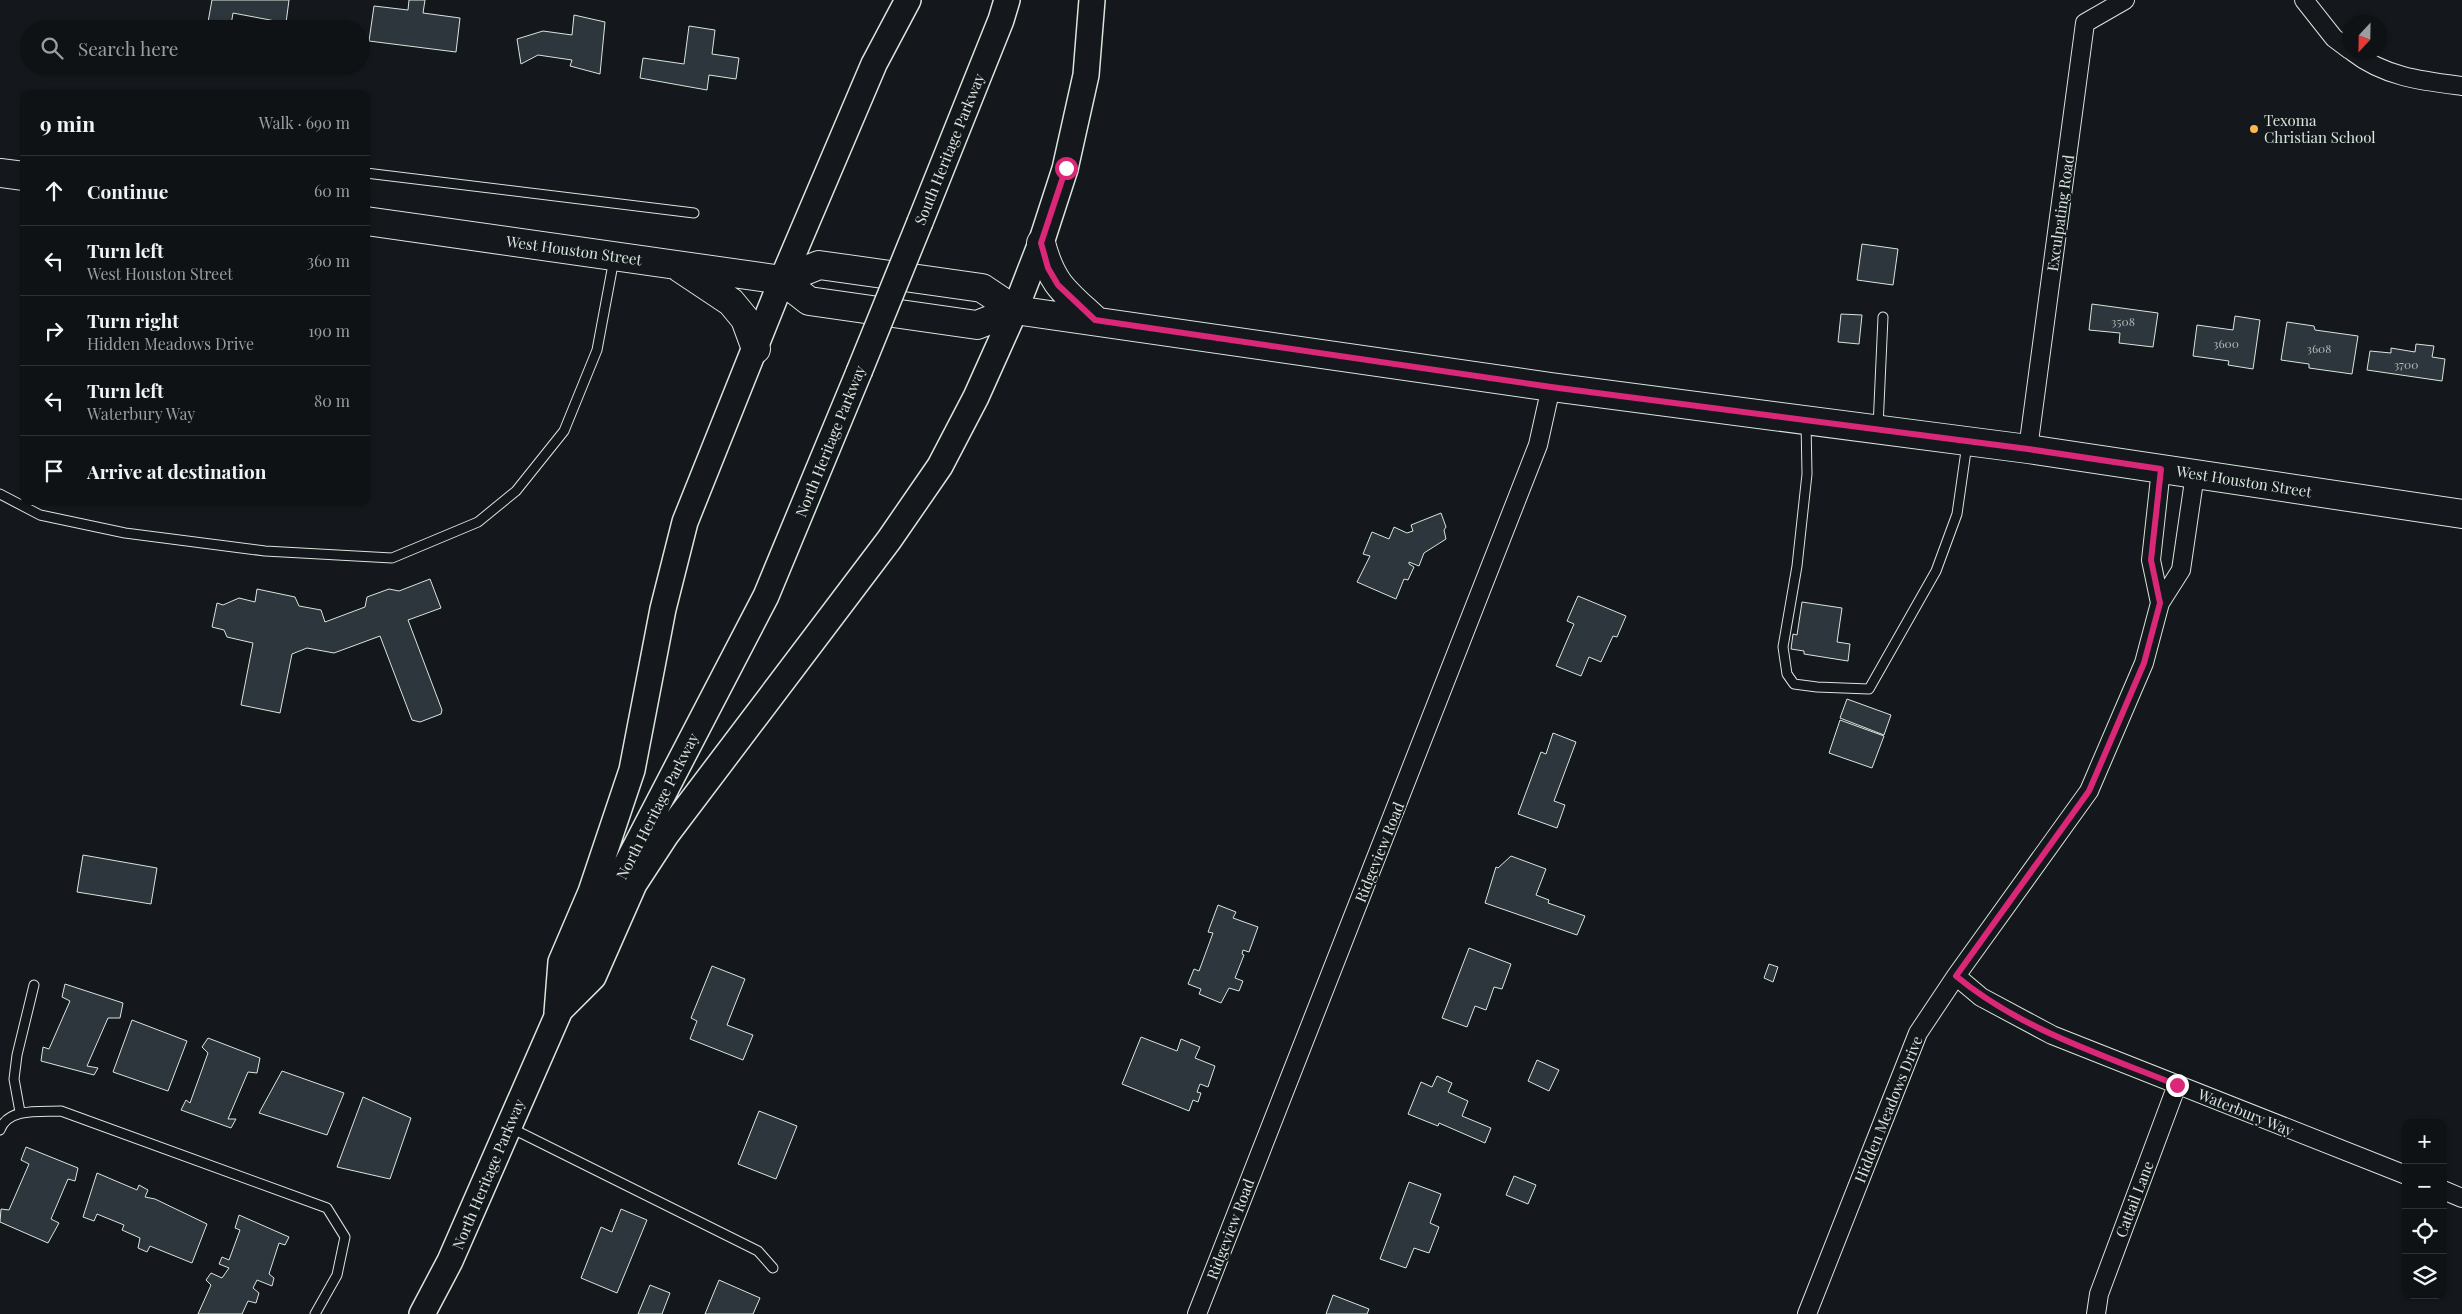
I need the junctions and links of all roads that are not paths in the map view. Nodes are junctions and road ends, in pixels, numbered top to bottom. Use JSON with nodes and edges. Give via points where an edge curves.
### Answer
{"nodes":[{"id":1,"x":908,"y":0,"type":"edge"},
{"id":2,"x":1007,"y":0,"type":"edge"},
{"id":3,"x":1092,"y":0,"type":"edge"},
{"id":4,"x":2125,"y":0,"type":"edge"},
{"id":5,"x":2304,"y":0,"type":"edge"},
{"id":6,"x":2342,"y":44,"type":"edge"},
{"id":7,"x":2362,"y":60,"type":"edge"},
{"id":8,"x":2462,"y":86,"type":"edge"},
{"id":9,"x":0,"y":173,"type":"edge"},
{"id":10,"x":370,"y":174,"type":"edge"},
{"id":11,"x":20,"y":176,"type":"edge"},
{"id":12,"x":694,"y":213,"type":"dead end"},
{"id":13,"x":370,"y":222,"type":"edge"},
{"id":14,"x":1041,"y":243,"type":"junction"},
{"id":15,"x":614,"y":256,"type":"junction"},
{"id":16,"x":675,"y":264,"type":"junction"},
{"id":17,"x":782,"y":280,"type":"junction"},
{"id":18,"x":889,"y":298,"type":"joint"},
{"id":19,"x":1015,"y":310,"type":"junction"},
{"id":20,"x":1883,"y":316,"type":"dead end"},
{"id":21,"x":1095,"y":320,"type":"junction"},
{"id":22,"x":756,"y":349,"type":"junction"},
{"id":23,"x":1551,"y":387,"type":"junction"},
{"id":24,"x":1806,"y":420,"type":"junction"},
{"id":25,"x":1878,"y":430,"type":"junction"},
{"id":26,"x":1967,"y":441,"type":"junction"},
{"id":27,"x":2028,"y":449,"type":"junction"},
{"id":28,"x":2161,"y":469,"type":"junction"},
{"id":29,"x":2195,"y":474,"type":"junction"},
{"id":30,"x":0,"y":494,"type":"edge"},
{"id":31,"x":20,"y":504,"type":"edge"},
{"id":32,"x":21,"y":505,"type":"edge"},
{"id":33,"x":2462,"y":514,"type":"edge"},
{"id":34,"x":2160,"y":603,"type":"junction"},
{"id":35,"x":1956,"y":976,"type":"junction"},
{"id":36,"x":34,"y":985,"type":"dead end"},
{"id":37,"x":557,"y":1013,"type":"junction"},
{"id":38,"x":2177,"y":1085,"type":"junction"},
{"id":39,"x":20,"y":1112,"type":"junction"},
{"id":40,"x":509,"y":1126,"type":"junction"},
{"id":41,"x":0,"y":1130,"type":"edge"},
{"id":42,"x":2402,"y":1173,"type":"edge"},
{"id":43,"x":2447,"y":1192,"type":"edge"},
{"id":44,"x":2462,"y":1198,"type":"edge"},
{"id":45,"x":773,"y":1268,"type":"dead end"},
{"id":46,"x":315,"y":1314,"type":"edge"},
{"id":47,"x":422,"y":1314,"type":"edge"},
{"id":48,"x":1197,"y":1314,"type":"edge"},
{"id":49,"x":1807,"y":1314,"type":"edge"},
{"id":50,"x":2096,"y":1314,"type":"edge"}],
"edges":[{"from":1,"to":17,"type":"main road","via":[[874,64]]},
{"from":2,"to":18,"type":"main road","name":"South Heritage Parkway","bridge":true},
{"from":3,"to":14,"type":"main road","via":[[1086,76],[1066,168]]},
{"from":4,"to":27,"type":"street","name":"Exculpating Road","via":[[2085,23]]},
{"from":5,"to":6,"type":"street"},
{"from":7,"to":8,"type":"street","via":[[2401,77]]},
{"from":9,"to":11,"type":"main road"},
{"from":10,"to":12,"type":"lane"},
{"from":13,"to":15,"type":"main road","name":"West Houston Street"},
{"from":14,"to":19,"type":"main road"},
{"from":14,"to":21,"type":"main road","via":[[1048,268],[1058,285]]},
{"from":15,"to":16,"type":"main road","name":"West Houston Street"},
{"from":15,"to":32,"type":"lane","via":[[597,350],[564,431],[516,491],[478,522],[392,558],[265,552],[124,533],[40,515]]},
{"from":16,"to":17,"type":"main road","name":"West Houston Street"},
{"from":16,"to":22,"type":"main road","via":[[731,302],[744,319]]},
{"from":17,"to":19,"type":"main road","name":"West Houston Street","via":[[819,265],[982,288]]},
{"from":17,"to":19,"type":"main road","name":"West Houston Street","via":[[809,301],[977,324]]},
{"from":17,"to":22,"type":"main road"},
{"from":18,"to":37,"type":"main road","name":"North Heritage Parkway","bridge":true,"via":[[766,596],[609,898]]},
{"from":19,"to":21,"type":"main road","name":"West Houston Street"},
{"from":19,"to":37,"type":"main road","via":[[976,397],[940,466],[889,540],[666,835],[634,884],[593,977]]},
{"from":20,"to":25,"type":"lane"},
{"from":21,"to":23,"type":"main road","name":"West Houston Street"},
{"from":22,"to":37,"type":"main road","via":[[685,522],[663,609],[632,770],[591,892],[561,962]]},
{"from":23,"to":24,"type":"main road","name":"West Houston Street"},
{"from":23,"to":48,"type":"street","name":"Ridgeview Road","via":[[1538,445]]},
{"from":24,"to":25,"type":"main road","name":"West Houston Street"},
{"from":24,"to":26,"type":"lane","via":[[1806,483],[1784,647],[1787,674],[1794,684],[1816,687],[1869,689],[1873,683],[1939,563],[1957,514]]},
{"from":25,"to":26,"type":"main road","name":"West Houston Street"},
{"from":26,"to":27,"type":"main road","name":"West Houston Street"},
{"from":27,"to":28,"type":"main road","name":"West Houston Street"},
{"from":28,"to":29,"type":"main road","name":"West Houston Street"},
{"from":28,"to":34,"type":"street","name":"Hidden Meadows Drive","via":[[2151,560]]},
{"from":29,"to":33,"type":"main road","name":"West Houston Street"},
{"from":29,"to":34,"type":"street","name":"Hidden Meadows Drive","via":[[2181,570]]},
{"from":30,"to":31,"type":"lane"},
{"from":34,"to":35,"type":"street","name":"Hidden Meadows Drive","via":[[2144,663],[2089,791]]},
{"from":35,"to":38,"type":"street","name":"Waterbury Way","via":[[1981,997],[2036,1028]]},
{"from":35,"to":49,"type":"street","name":"Hidden Meadows Drive","via":[[1918,1033]]},
{"from":36,"to":39,"type":"lane","via":[[14,1079]]},
{"from":37,"to":40,"type":"main road","name":"North Heritage Parkway"},
{"from":38,"to":42,"type":"street","name":"Waterbury Way"},
{"from":38,"to":50,"type":"street","name":"Cattail Lane","via":[[2099,1294]]},
{"from":39,"to":41,"type":"lane"},
{"from":39,"to":46,"type":"lane","via":[[61,1111],[327,1208],[345,1237],[337,1275]]},
{"from":40,"to":45,"type":"lane","via":[[758,1251]]},
{"from":40,"to":47,"type":"main road","name":"North Heritage Parkway","via":[[450,1261]]},
{"from":43,"to":44,"type":"street"}]}
